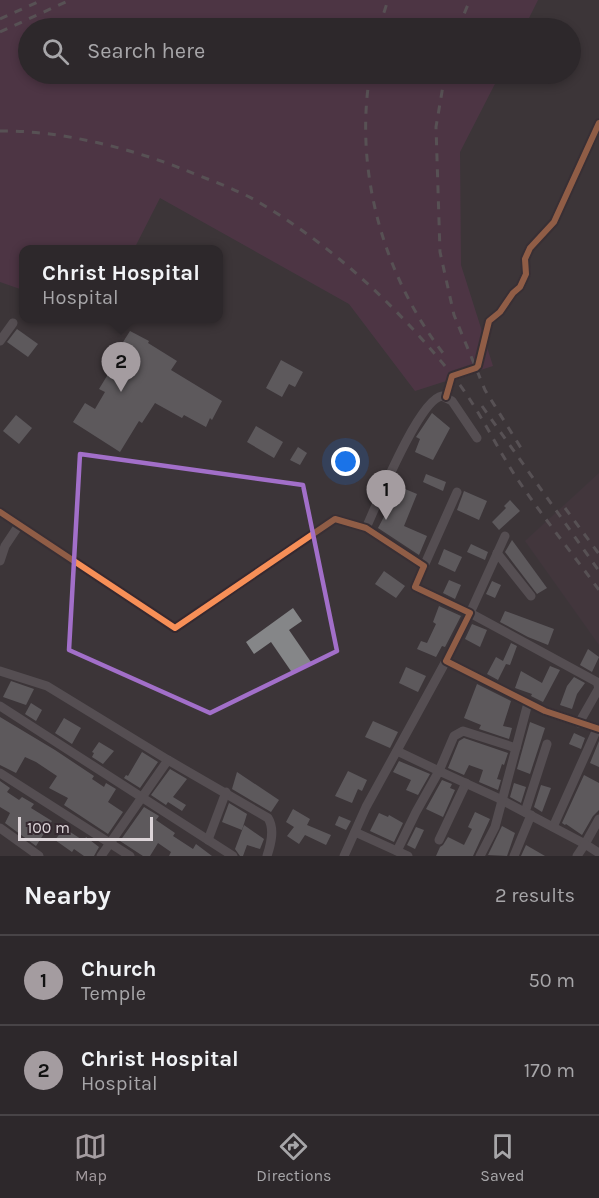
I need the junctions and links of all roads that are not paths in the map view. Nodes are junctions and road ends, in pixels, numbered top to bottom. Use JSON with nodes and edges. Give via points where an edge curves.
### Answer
{"nodes":[{"id":1,"x":599,"y":123,"type":"edge"},
{"id":2,"x":13,"y":323,"type":"dead end"},
{"id":3,"x":0,"y":341,"type":"edge"},
{"id":4,"x":446,"y":398,"type":"junction"},
{"id":5,"x":477,"y":438,"type":"dead end"},
{"id":6,"x":457,"y":492,"type":"dead end"},
{"id":7,"x":0,"y":512,"type":"edge"},
{"id":8,"x":19,"y":525,"type":"junction"},
{"id":9,"x":366,"y":528,"type":"junction"},
{"id":10,"x":505,"y":536,"type":"dead end"},
{"id":11,"x":497,"y":554,"type":"junction"},
{"id":12,"x":0,"y":561,"type":"edge"},
{"id":13,"x":424,"y":566,"type":"junction"},
{"id":14,"x":531,"y":596,"type":"dead end"},
{"id":15,"x":470,"y":613,"type":"junction"},
{"id":16,"x":446,"y":661,"type":"junction"},
{"id":17,"x":0,"y":670,"type":"edge"},
{"id":18,"x":528,"y":703,"type":"junction"},
{"id":19,"x":0,"y":706,"type":"edge"},
{"id":20,"x":579,"y":723,"type":"junction"},
{"id":21,"x":598,"y":729,"type":"edge"},
{"id":22,"x":547,"y":744,"type":"dead end"},
{"id":23,"x":516,"y":748,"type":"junction"},
{"id":24,"x":397,"y":751,"type":"junction"},
{"id":25,"x":168,"y":760,"type":"junction"},
{"id":26,"x":439,"y":771,"type":"junction"},
{"id":27,"x":0,"y":773,"type":"edge"},
{"id":28,"x":466,"y":783,"type":"junction"},
{"id":29,"x":226,"y":792,"type":"junction"},
{"id":30,"x":142,"y":798,"type":"junction"},
{"id":31,"x":502,"y":799,"type":"junction"},
{"id":32,"x":528,"y":813,"type":"junction"},
{"id":33,"x":599,"y":819,"type":"edge"},
{"id":34,"x":553,"y":827,"type":"junction"},
{"id":35,"x":0,"y":828,"type":"edge"},
{"id":36,"x":355,"y":832,"type":"junction"},
{"id":37,"x":208,"y":840,"type":"junction"},
{"id":38,"x":439,"y":840,"type":"dead end"},
{"id":39,"x":110,"y":843,"type":"junction"},
{"id":40,"x":585,"y":844,"type":"junction"},
{"id":41,"x":397,"y":851,"type":"junction"},
{"id":42,"x":599,"y":853,"type":"edge"},
{"id":43,"x":270,"y":855,"type":"edge"},
{"id":44,"x":39,"y":856,"type":"edge"},
{"id":45,"x":101,"y":856,"type":"edge"},
{"id":46,"x":130,"y":856,"type":"edge"},
{"id":47,"x":233,"y":856,"type":"edge"},
{"id":48,"x":344,"y":856,"type":"edge"},
{"id":49,"x":408,"y":856,"type":"edge"},
{"id":50,"x":480,"y":856,"type":"edge"},
{"id":51,"x":514,"y":856,"type":"edge"},
{"id":52,"x":577,"y":856,"type":"edge"}],
"edges":[{"from":1,"to":4,"type":"street","via":[[554,222],[530,248],[520,287],[489,321],[478,366],[452,376]]},
{"from":2,"to":3,"type":"street"},
{"from":4,"to":5,"type":"street"},
{"from":4,"to":9,"type":"street","via":[[434,398],[423,411]]},
{"from":6,"to":13,"type":"street"},
{"from":7,"to":8,"type":"street"},
{"from":8,"to":9,"type":"street","via":[[175,628],[335,519]]},
{"from":8,"to":12,"type":"street"},
{"from":9,"to":13,"type":"street"},
{"from":10,"to":11,"type":"street"},
{"from":11,"to":14,"type":"street"},
{"from":11,"to":15,"type":"street"},
{"from":13,"to":15,"type":"street","via":[[415,587]]},
{"from":15,"to":16,"type":"street"},
{"from":15,"to":20,"type":"street","via":[[597,682],[598,688]]},
{"from":16,"to":18,"type":"street"},
{"from":16,"to":24,"type":"street"},
{"from":17,"to":25,"type":"street","via":[[47,686]]},
{"from":18,"to":20,"type":"street"},
{"from":18,"to":23,"type":"street"},
{"from":19,"to":30,"type":"street"},
{"from":20,"to":21,"type":"street"},
{"from":21,"to":34,"type":"street"},
{"from":22,"to":32,"type":"street"},
{"from":23,"to":26,"type":"street","via":[[463,731],[454,736]]},
{"from":23,"to":31,"type":"street"},
{"from":24,"to":26,"type":"street"},
{"from":24,"to":36,"type":"street"},
{"from":25,"to":29,"type":"street"},
{"from":25,"to":30,"type":"street"},
{"from":26,"to":28,"type":"street"},
{"from":26,"to":41,"type":"street"},
{"from":27,"to":39,"type":"street"},
{"from":28,"to":31,"type":"street"},
{"from":28,"to":38,"type":"street"},
{"from":29,"to":37,"type":"street"},
{"from":29,"to":43,"type":"street","via":[[268,818],[272,824]]},
{"from":30,"to":37,"type":"street"},
{"from":30,"to":39,"type":"street"},
{"from":31,"to":32,"type":"street"},
{"from":31,"to":50,"type":"street","via":[[495,827]]},
{"from":32,"to":34,"type":"street"},
{"from":32,"to":51,"type":"street"},
{"from":33,"to":40,"type":"street"},
{"from":34,"to":40,"type":"street"},
{"from":35,"to":44,"type":"street"},
{"from":36,"to":41,"type":"street"},
{"from":36,"to":48,"type":"street"},
{"from":37,"to":47,"type":"street"},
{"from":39,"to":45,"type":"street"},
{"from":39,"to":46,"type":"street"},
{"from":40,"to":42,"type":"street"},
{"from":40,"to":52,"type":"street"},
{"from":41,"to":49,"type":"street"}]}
